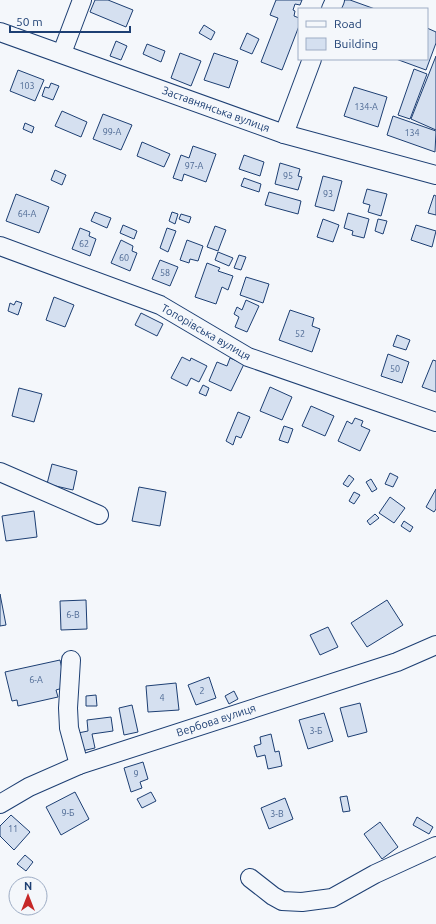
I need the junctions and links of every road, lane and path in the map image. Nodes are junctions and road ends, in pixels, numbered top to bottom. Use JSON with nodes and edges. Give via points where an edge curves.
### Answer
{"nodes":[{"id":1,"x":82,"y":0,"type":"edge"},
{"id":2,"x":0,"y":32,"type":"edge"},
{"id":3,"x":62,"y":53,"type":"junction"},
{"id":4,"x":312,"y":60,"type":"edge"},
{"id":5,"x":284,"y":134,"type":"junction"},
{"id":6,"x":436,"y":175,"type":"edge"},
{"id":7,"x":0,"y":246,"type":"edge"},
{"id":8,"x":436,"y":422,"type":"edge"},
{"id":9,"x":0,"y":472,"type":"edge"},
{"id":10,"x":99,"y":516,"type":"dead end"},
{"id":11,"x":436,"y":645,"type":"edge"},
{"id":12,"x":71,"y":660,"type":"dead end"},
{"id":13,"x":79,"y":765,"type":"junction"},
{"id":14,"x":0,"y":804,"type":"edge"},
{"id":15,"x":436,"y":846,"type":"edge"},
{"id":16,"x":250,"y":878,"type":"dead end"}],
"edges":[{"from":1,"to":3,"type":"street"},
{"from":2,"to":3,"type":"street","name":"Заставнянська вулиця"},
{"from":3,"to":5,"type":"street","name":"Заставнянська вулиця"},
{"from":4,"to":5,"type":"street"},
{"from":5,"to":6,"type":"street","name":"Заставнянська вулиця"},
{"from":7,"to":8,"type":"street","name":"Топорівська вулиця","via":[[160,305],[248,357]]},
{"from":9,"to":10,"type":"street"},
{"from":11,"to":13,"type":"street","name":"Вербова вулиця","via":[[397,662]]},
{"from":12,"to":13,"type":"street","via":[[69,728]]},
{"from":13,"to":14,"type":"street","name":"Вербова вулиця","via":[[29,787]]},
{"from":15,"to":16,"type":"street","via":[[375,874],[332,898],[302,902],[282,901]]}]}
